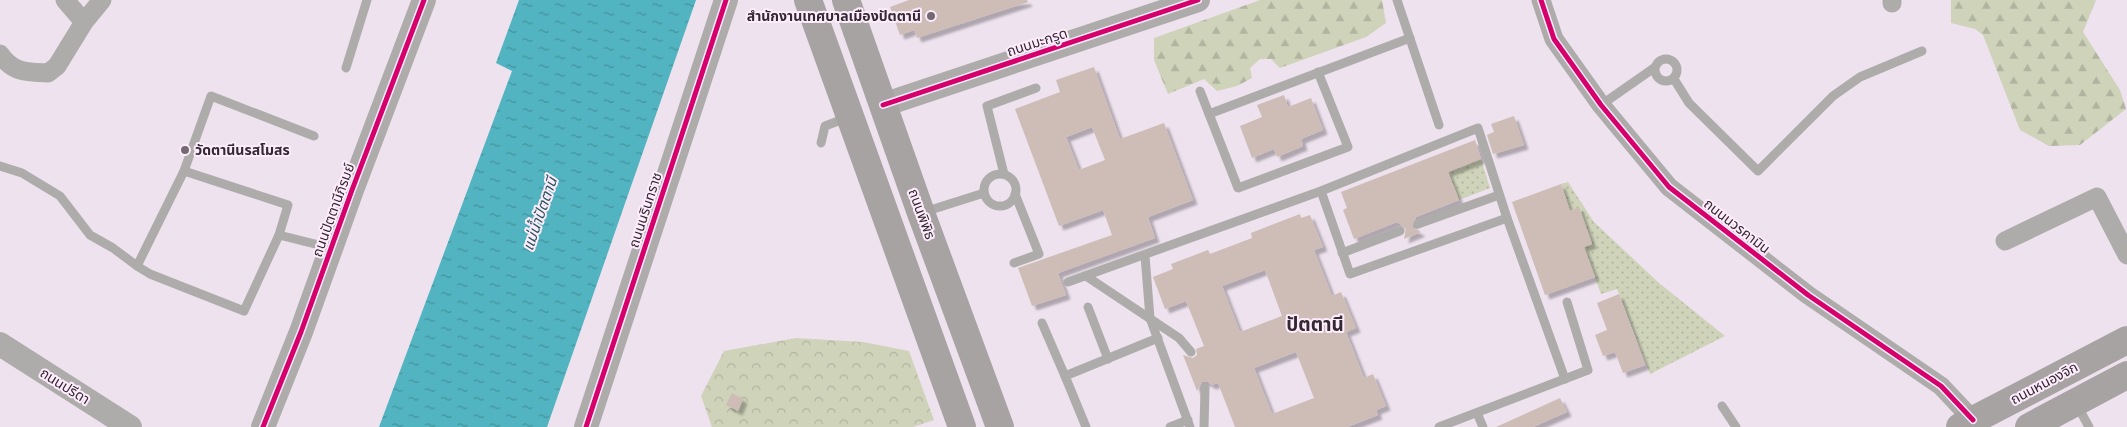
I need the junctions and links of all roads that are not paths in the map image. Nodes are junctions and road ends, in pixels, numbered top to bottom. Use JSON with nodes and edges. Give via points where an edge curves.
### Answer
{"nodes":[{"id":1,"x":65,"y":0,"type":"edge"},
{"id":2,"x":102,"y":0,"type":"edge"},
{"id":3,"x":367,"y":0,"type":"edge"},
{"id":4,"x":424,"y":0,"type":"edge"},
{"id":5,"x":726,"y":0,"type":"edge"},
{"id":6,"x":808,"y":0,"type":"edge"},
{"id":7,"x":846,"y":0,"type":"edge"},
{"id":8,"x":1198,"y":0,"type":"edge"},
{"id":9,"x":1397,"y":0,"type":"edge"},
{"id":10,"x":1541,"y":0,"type":"edge"},
{"id":11,"x":84,"y":22,"type":"junction"},
{"id":12,"x":1410,"y":38,"type":"junction"},
{"id":13,"x":1922,"y":51,"type":"dead end"},
{"id":14,"x":0,"y":54,"type":"edge"},
{"id":15,"x":346,"y":68,"type":"dead end"},
{"id":16,"x":1654,"y":68,"type":"junction"},
{"id":17,"x":1318,"y":72,"type":"junction"},
{"id":18,"x":1674,"y":79,"type":"junction"},
{"id":19,"x":1036,"y":88,"type":"dead end"},
{"id":20,"x":1200,"y":92,"type":"dead end"},
{"id":21,"x":883,"y":105,"type":"junction"},
{"id":22,"x":1601,"y":105,"type":"junction"},
{"id":23,"x":1209,"y":114,"type":"junction"},
{"id":24,"x":849,"y":117,"type":"junction"},
{"id":25,"x":1438,"y":125,"type":"dead end"},
{"id":26,"x":314,"y":136,"type":"dead end"},
{"id":27,"x":821,"y":143,"type":"dead end"},
{"id":28,"x":0,"y":166,"type":"edge"},
{"id":29,"x":184,"y":171,"type":"junction"},
{"id":30,"x":1004,"y":174,"type":"junction"},
{"id":31,"x":1321,"y":191,"type":"junction"},
{"id":32,"x":984,"y":193,"type":"junction"},
{"id":33,"x":1015,"y":194,"type":"junction"},
{"id":34,"x":1499,"y":195,"type":"junction"},
{"id":35,"x":921,"y":213,"type":"junction"},
{"id":36,"x":1507,"y":218,"type":"junction"},
{"id":37,"x":1418,"y":224,"type":"dead end"},
{"id":38,"x":888,"y":225,"type":"junction"},
{"id":39,"x":1400,"y":231,"type":"dead end"},
{"id":40,"x":279,"y":235,"type":"junction"},
{"id":41,"x":2005,"y":241,"type":"dead end"},
{"id":42,"x":331,"y":248,"type":"junction"},
{"id":43,"x":1342,"y":253,"type":"junction"},
{"id":44,"x":2127,"y":255,"type":"edge"},
{"id":45,"x":1145,"y":256,"type":"junction"},
{"id":46,"x":1014,"y":263,"type":"dead end"},
{"id":47,"x":137,"y":266,"type":"junction"},
{"id":48,"x":1086,"y":276,"type":"junction"},
{"id":49,"x":1068,"y":282,"type":"dead end"},
{"id":50,"x":1567,"y":302,"type":"dead end"},
{"id":51,"x":1088,"y":307,"type":"dead end"},
{"id":52,"x":1150,"y":318,"type":"junction"},
{"id":53,"x":962,"y":323,"type":"junction"},
{"id":54,"x":1042,"y":323,"type":"dead end"},
{"id":55,"x":928,"y":336,"type":"junction"},
{"id":56,"x":1158,"y":338,"type":"junction"},
{"id":57,"x":2127,"y":340,"type":"edge"},
{"id":58,"x":0,"y":344,"type":"edge"},
{"id":59,"x":1191,"y":352,"type":"dead end"},
{"id":60,"x":1108,"y":358,"type":"junction"},
{"id":61,"x":2061,"y":374,"type":"junction"},
{"id":62,"x":2127,"y":375,"type":"edge"},
{"id":63,"x":1065,"y":376,"type":"junction"},
{"id":64,"x":1565,"y":379,"type":"junction"},
{"id":65,"x":1205,"y":388,"type":"dead end"},
{"id":66,"x":2076,"y":402,"type":"junction"},
{"id":67,"x":1722,"y":406,"type":"dead end"},
{"id":68,"x":1477,"y":413,"type":"junction"},
{"id":69,"x":1189,"y":423,"type":"edge"},
{"id":70,"x":1966,"y":424,"type":"edge"},
{"id":71,"x":130,"y":427,"type":"edge"},
{"id":72,"x":262,"y":427,"type":"edge"},
{"id":73,"x":586,"y":427,"type":"edge"},
{"id":74,"x":962,"y":427,"type":"edge"},
{"id":75,"x":1000,"y":427,"type":"edge"},
{"id":76,"x":1086,"y":427,"type":"edge"},
{"id":77,"x":1170,"y":427,"type":"edge"},
{"id":78,"x":1204,"y":427,"type":"edge"},
{"id":79,"x":1439,"y":427,"type":"edge"},
{"id":80,"x":1483,"y":427,"type":"edge"},
{"id":81,"x":1736,"y":427,"type":"edge"},
{"id":82,"x":2029,"y":427,"type":"edge"},
{"id":83,"x":2089,"y":427,"type":"edge"}],
"edges":[{"from":1,"to":11,"type":"street"},
{"from":2,"to":11,"type":"street"},
{"from":3,"to":15,"type":"lane"},
{"from":4,"to":42,"type":"street","name":"ถนนปัตตานีภิรมย์"},
{"from":5,"to":73,"type":"street","name":"ถนนนรินทราช"},
{"from":6,"to":24,"type":"main road"},
{"from":7,"to":21,"type":"main road","name":"ถนนพิพิธ"},
{"from":8,"to":21,"type":"street","name":"ถนนมะกรูด"},
{"from":9,"to":12,"type":"lane"},
{"from":10,"to":22,"type":"street","name":"ถนนนวรคามิน","via":[[1554,38]]},
{"from":11,"to":14,"type":"street","via":[[57,66],[48,73],[26,72],[8,66]]},
{"from":12,"to":17,"type":"lane"},
{"from":12,"to":25,"type":"lane"},
{"from":13,"to":18,"type":"lane","via":[[1860,77],[1833,96],[1758,171],[1689,103]]},
{"from":16,"to":18,"type":"lane","via":[[1660,80]]},
{"from":16,"to":18,"type":"lane","via":[[1664,58],[1671,60],[1676,65]]},
{"from":16,"to":22,"type":"lane"},
{"from":17,"to":23,"type":"lane"},
{"from":17,"to":23,"type":"lane","via":[[1348,147],[1238,188]]},
{"from":19,"to":30,"type":"lane","via":[[987,106]]},
{"from":20,"to":23,"type":"lane"},
{"from":21,"to":24,"type":"main road"},
{"from":21,"to":35,"type":"main road","name":"ถนนพิพิธ"},
{"from":22,"to":70,"type":"street","name":"ถนนนวรคามิน","via":[[1670,187],[1808,295],[1941,386]]},
{"from":24,"to":27,"type":"lane","via":[[825,126]]},
{"from":24,"to":38,"type":"main road"},
{"from":26,"to":29,"type":"lane","via":[[211,96]]},
{"from":28,"to":47,"type":"lane","via":[[22,173],[60,196],[90,235]]},
{"from":29,"to":40,"type":"lane","via":[[288,205]]},
{"from":29,"to":47,"type":"lane"},
{"from":30,"to":32,"type":"lane","via":[[988,178]]},
{"from":30,"to":33,"type":"lane","via":[[1011,178]]},
{"from":31,"to":34,"type":"lane","via":[[1478,128]]},
{"from":31,"to":43,"type":"lane"},
{"from":31,"to":45,"type":"lane"},
{"from":32,"to":33,"type":"lane","via":[[995,205],[1004,205]]},
{"from":32,"to":35,"type":"lane"},
{"from":33,"to":46,"type":"lane","via":[[1038,254]]},
{"from":34,"to":36,"type":"lane"},
{"from":34,"to":37,"type":"lane"},
{"from":35,"to":38,"type":"main road"},
{"from":35,"to":53,"type":"main road","name":"ถนนพิพิธ"},
{"from":36,"to":43,"type":"lane","via":[[1350,274]]},
{"from":36,"to":64,"type":"lane"},
{"from":38,"to":55,"type":"main road"},
{"from":39,"to":43,"type":"lane"},
{"from":40,"to":42,"type":"lane"},
{"from":40,"to":47,"type":"lane","via":[[244,311]]},
{"from":41,"to":44,"type":"street","via":[[2097,197]]},
{"from":42,"to":72,"type":"street","name":"ถนนปัตตานีภิรมย์"},
{"from":45,"to":48,"type":"lane"},
{"from":45,"to":52,"type":"lane"},
{"from":48,"to":49,"type":"lane"},
{"from":48,"to":52,"type":"lane"},
{"from":50,"to":64,"type":"lane","via":[[1588,370]]},
{"from":51,"to":60,"type":"lane"},
{"from":52,"to":56,"type":"lane"},
{"from":52,"to":59,"type":"lane","via":[[1179,338]]},
{"from":53,"to":55,"type":"main road"},
{"from":53,"to":75,"type":"main road","name":"ถนนพิพิธ"},
{"from":54,"to":63,"type":"lane"},
{"from":55,"to":74,"type":"main road"},
{"from":56,"to":60,"type":"lane"},
{"from":56,"to":69,"type":"lane"},
{"from":57,"to":61,"type":"main road","name":"ถนนหนองจิก"},
{"from":58,"to":71,"type":"street","name":"ถนนปรีดา"},
{"from":60,"to":63,"type":"lane"},
{"from":61,"to":66,"type":"main road"},
{"from":61,"to":70,"type":"main road","name":"ถนนหนองจิก"},
{"from":62,"to":66,"type":"main road"},
{"from":63,"to":76,"type":"lane"},
{"from":64,"to":68,"type":"lane"},
{"from":65,"to":78,"type":"lane"},
{"from":66,"to":82,"type":"main road"},
{"from":66,"to":83,"type":"lane"},
{"from":67,"to":81,"type":"lane"},
{"from":68,"to":79,"type":"lane"},
{"from":68,"to":80,"type":"lane"},
{"from":69,"to":77,"type":"lane"}]}
